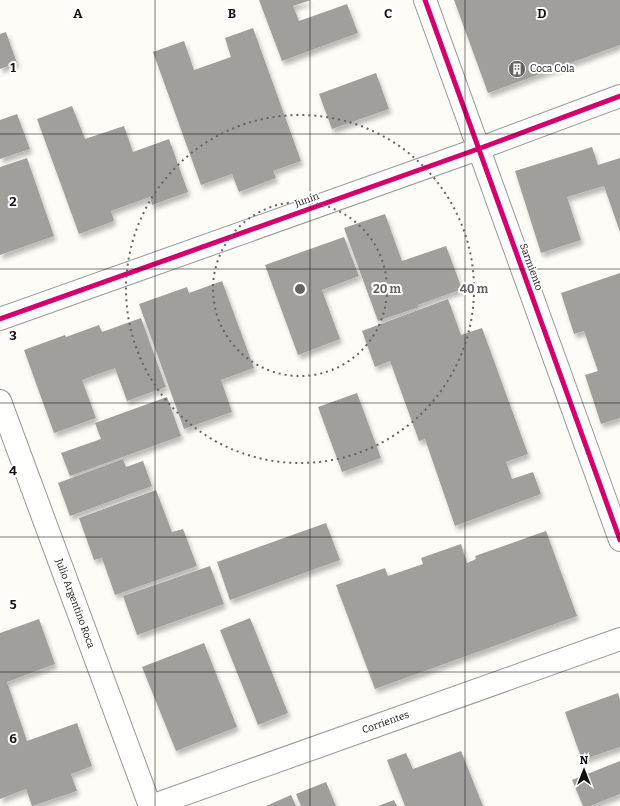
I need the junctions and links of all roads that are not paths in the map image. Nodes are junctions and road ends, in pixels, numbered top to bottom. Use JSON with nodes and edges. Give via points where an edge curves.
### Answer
{"nodes":[{"id":1,"x":425,"y":0,"type":"edge"},
{"id":2,"x":620,"y":96,"type":"edge"},
{"id":3,"x":478,"y":149,"type":"junction"},
{"id":4,"x":0,"y":319,"type":"edge"},
{"id":5,"x":0,"y":401,"type":"edge"},
{"id":6,"x":620,"y":540,"type":"edge"},
{"id":7,"x":620,"y":639,"type":"edge"},
{"id":8,"x":151,"y":806,"type":"edge"}],
"edges":[{"from":1,"to":3,"type":"street","name":"Sarmiento"},
{"from":2,"to":3,"type":"street","name":"Junín"},
{"from":3,"to":4,"type":"street","name":"Junín"},
{"from":3,"to":6,"type":"street","name":"Sarmiento"},
{"from":5,"to":8,"type":"street","name":"Julio Argentino Roca"},
{"from":7,"to":8,"type":"street","name":"Corrientes"}]}
